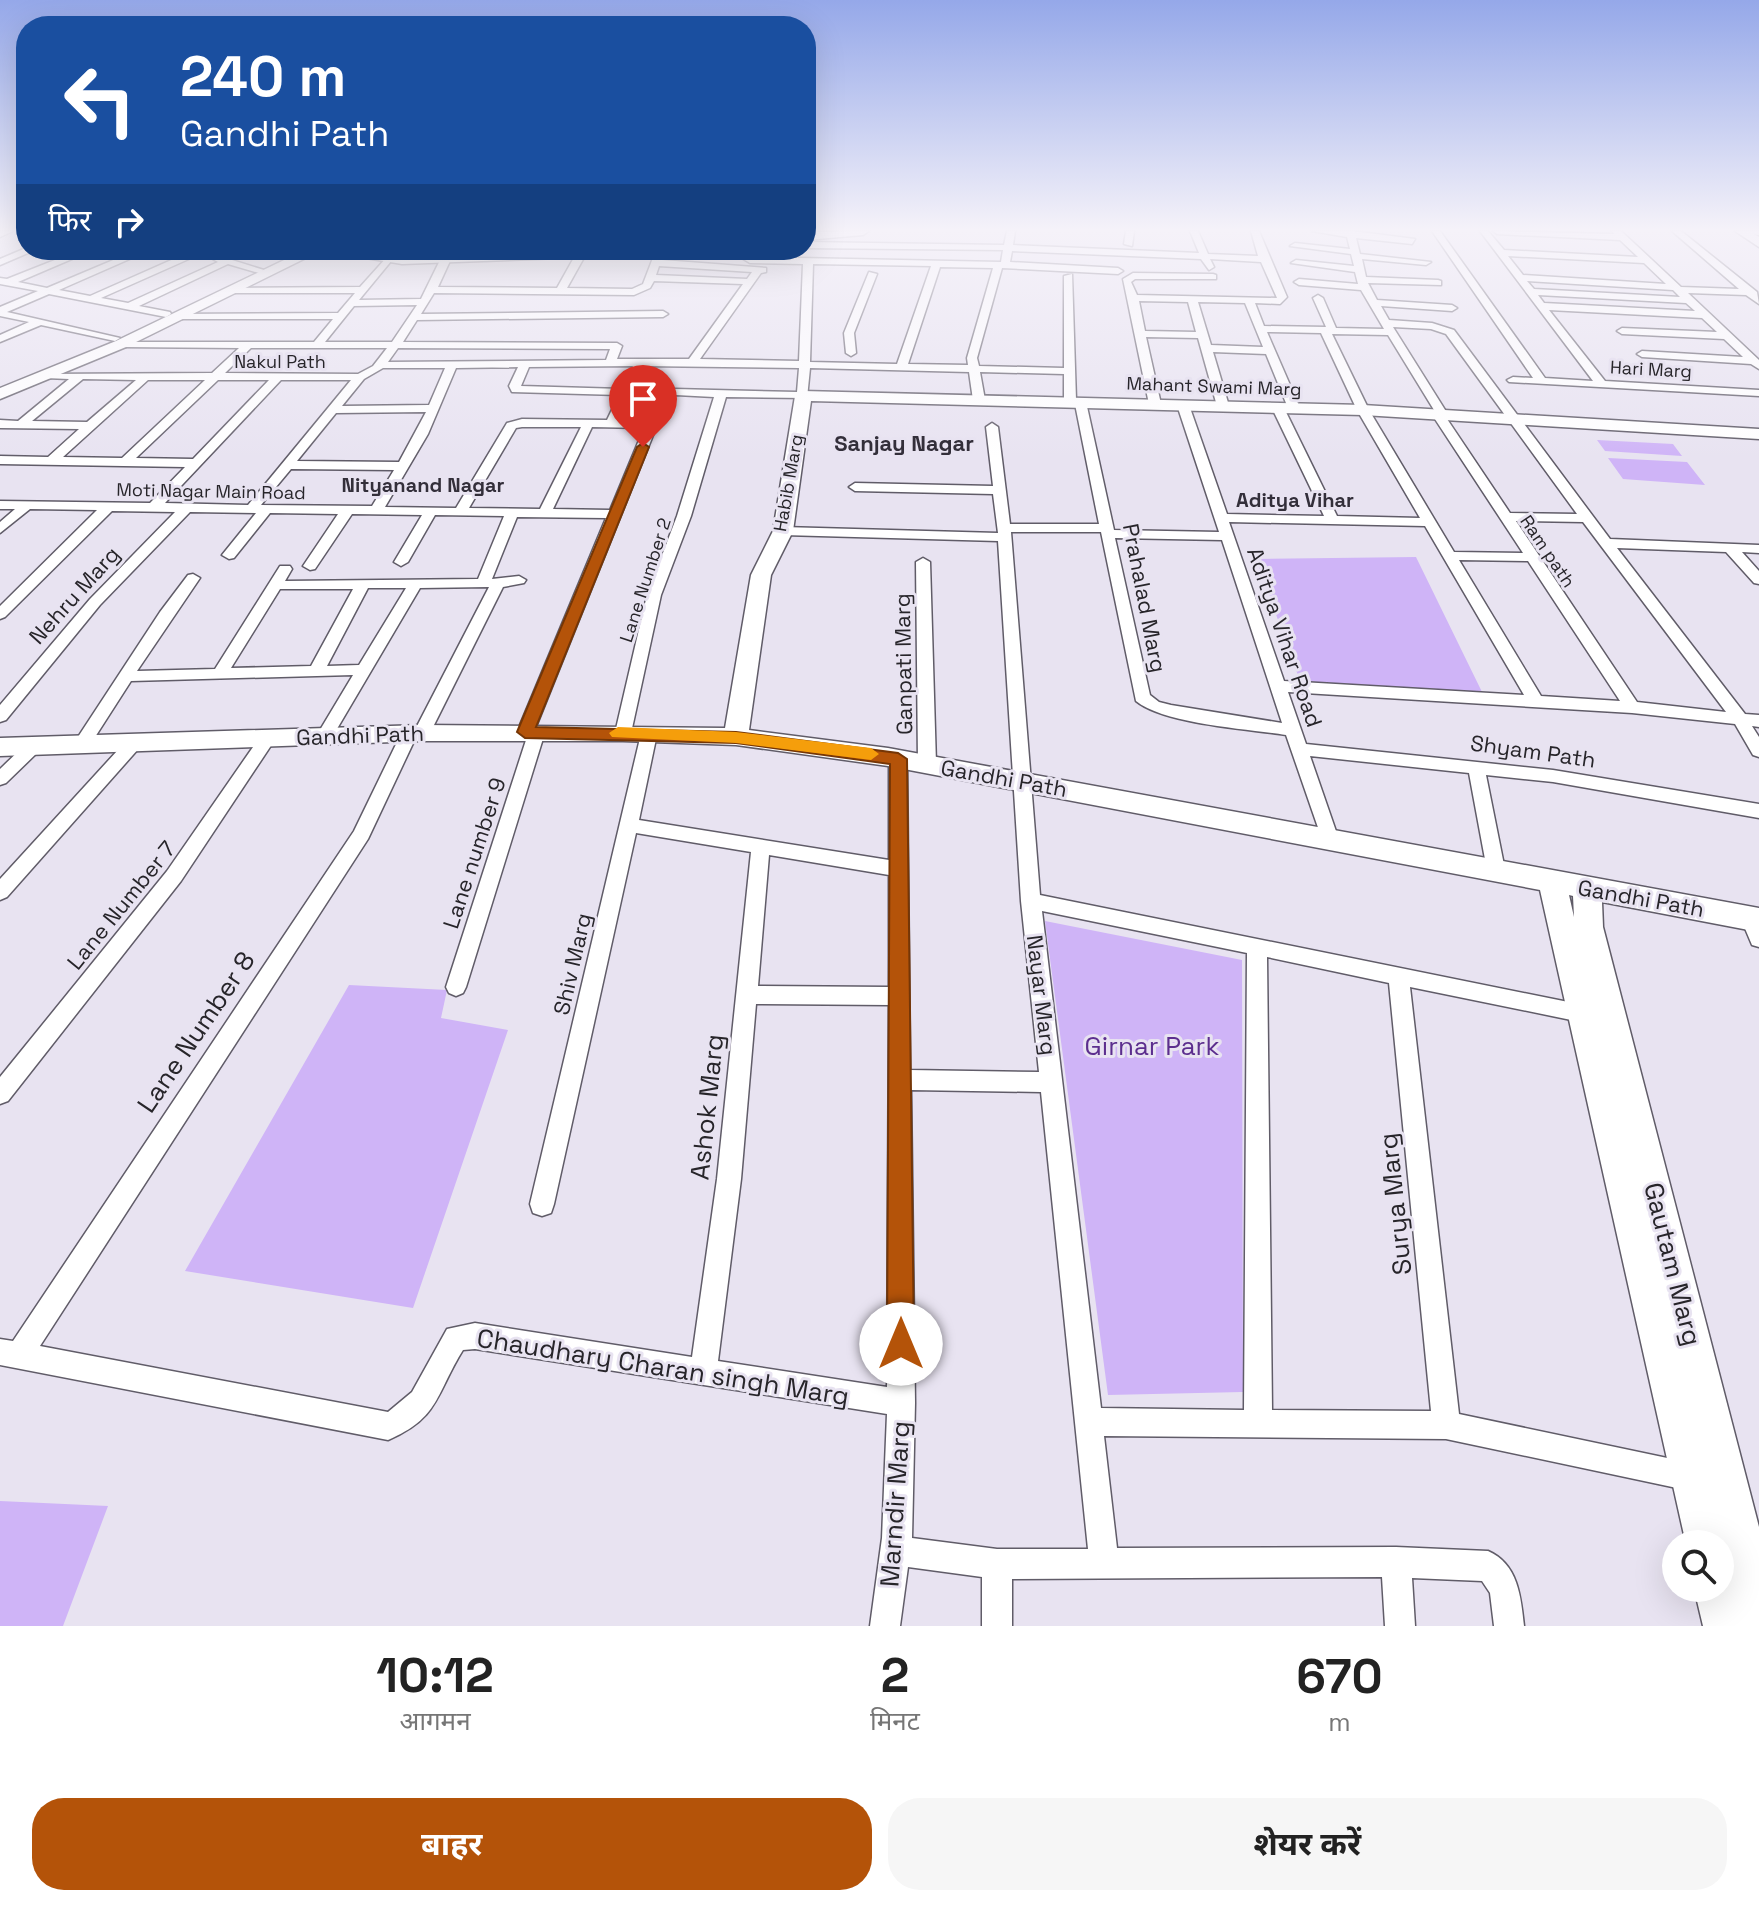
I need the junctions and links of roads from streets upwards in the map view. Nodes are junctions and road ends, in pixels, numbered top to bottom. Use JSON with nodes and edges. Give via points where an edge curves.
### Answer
{"nodes":[{"id":1,"x":128,"y":307,"type":"edge"},
{"id":2,"x":188,"y":307,"type":"edge"},
{"id":3,"x":192,"y":307,"type":"edge"},
{"id":4,"x":348,"y":307,"type":"edge"},
{"id":5,"x":419,"y":307,"type":"edge"},
{"id":6,"x":633,"y":307,"type":"edge"},
{"id":7,"x":729,"y":307,"type":"edge"},
{"id":8,"x":806,"y":307,"type":"edge"},
{"id":9,"x":859,"y":307,"type":"edge"},
{"id":10,"x":922,"y":307,"type":"edge"},
{"id":11,"x":988,"y":307,"type":"edge"},
{"id":12,"x":1069,"y":307,"type":"edge"},
{"id":13,"x":1135,"y":307,"type":"edge"},
{"id":14,"x":1194,"y":307,"type":"edge"},
{"id":15,"x":1251,"y":307,"type":"edge"},
{"id":16,"x":1321,"y":307,"type":"edge"},
{"id":17,"x":1376,"y":307,"type":"edge"},
{"id":18,"x":1435,"y":307,"type":"edge"},
{"id":19,"x":1489,"y":307,"type":"edge"},
{"id":20,"x":1541,"y":307,"type":"edge"},
{"id":21,"x":1559,"y":307,"type":"edge"},
{"id":22,"x":1697,"y":307,"type":"edge"},
{"id":23,"x":1452,"y":308,"type":"dead end"},
{"id":24,"x":1604,"y":309,"type":"junction"},
{"id":25,"x":0,"y":312,"type":"edge"},
{"id":26,"x":663,"y":314,"type":"dead end"},
{"id":27,"x":172,"y":315,"type":"junction"},
{"id":28,"x":1705,"y":315,"type":"junction"},
{"id":29,"x":340,"y":316,"type":"junction"},
{"id":30,"x":412,"y":317,"type":"junction"},
{"id":31,"x":39,"y":322,"type":"junction"},
{"id":32,"x":1389,"y":328,"type":"junction"},
{"id":33,"x":1262,"y":329,"type":"junction"},
{"id":34,"x":622,"y":330,"type":"junction"},
{"id":35,"x":1328,"y":330,"type":"junction"},
{"id":36,"x":1622,"y":331,"type":"junction"},
{"id":37,"x":1140,"y":334,"type":"junction"},
{"id":38,"x":1202,"y":335,"type":"junction"},
{"id":39,"x":1727,"y":336,"type":"junction"},
{"id":40,"x":0,"y":339,"type":"edge"},
{"id":41,"x":118,"y":341,"type":"junction"},
{"id":42,"x":248,"y":345,"type":"junction"},
{"id":43,"x":317,"y":345,"type":"junction"},
{"id":44,"x":392,"y":345,"type":"junction"},
{"id":45,"x":1206,"y":348,"type":"junction"},
{"id":46,"x":1271,"y":351,"type":"junction"},
{"id":47,"x":851,"y":353,"type":"dead end"},
{"id":48,"x":1642,"y":354,"type":"junction"},
{"id":49,"x":610,"y":362,"type":"junction"},
{"id":50,"x":640,"y":362,"type":"junction"},
{"id":51,"x":692,"y":362,"type":"junction"},
{"id":52,"x":525,"y":363,"type":"junction"},
{"id":53,"x":1756,"y":363,"type":"edge"},
{"id":54,"x":452,"y":364,"type":"junction"},
{"id":55,"x":803,"y":364,"type":"junction"},
{"id":56,"x":380,"y":365,"type":"junction"},
{"id":57,"x":1651,"y":365,"type":"dead end"},
{"id":58,"x":902,"y":366,"type":"junction"},
{"id":59,"x":973,"y":369,"type":"junction"},
{"id":60,"x":1069,"y":371,"type":"junction"},
{"id":61,"x":49,"y":376,"type":"junction"},
{"id":62,"x":79,"y":377,"type":"junction"},
{"id":63,"x":360,"y":377,"type":"junction"},
{"id":64,"x":1661,"y":377,"type":"dead end"},
{"id":65,"x":144,"y":378,"type":"junction"},
{"id":66,"x":212,"y":378,"type":"junction"},
{"id":67,"x":276,"y":379,"type":"junction"},
{"id":68,"x":1513,"y":380,"type":"dead end"},
{"id":69,"x":1541,"y":381,"type":"junction"},
{"id":70,"x":1601,"y":384,"type":"junction"},
{"id":71,"x":0,"y":387,"type":"edge"},
{"id":72,"x":1670,"y":388,"type":"junction"},
{"id":73,"x":626,"y":392,"type":"junction"},
{"id":74,"x":667,"y":393,"type":"joint"},
{"id":75,"x":1759,"y":393,"type":"edge"},
{"id":76,"x":0,"y":394,"type":"edge"},
{"id":77,"x":721,"y":394,"type":"junction"},
{"id":78,"x":803,"y":396,"type":"junction"},
{"id":79,"x":979,"y":400,"type":"junction"},
{"id":80,"x":1075,"y":402,"type":"junction"},
{"id":81,"x":1155,"y":404,"type":"junction"},
{"id":82,"x":1183,"y":405,"type":"junction"},
{"id":83,"x":1223,"y":406,"type":"junction"},
{"id":84,"x":435,"y":408,"type":"junction"},
{"id":85,"x":1286,"y":408,"type":"junction"},
{"id":86,"x":333,"y":410,"type":"junction"},
{"id":87,"x":1363,"y":410,"type":"junction"},
{"id":88,"x":1439,"y":413,"type":"junction"},
{"id":89,"x":1511,"y":418,"type":"junction"},
{"id":90,"x":0,"y":424,"type":"edge"},
{"id":91,"x":588,"y":424,"type":"junction"},
{"id":92,"x":611,"y":424,"type":"junction"},
{"id":93,"x":652,"y":424,"type":"junction"},
{"id":94,"x":20,"y":425,"type":"junction"},
{"id":95,"x":90,"y":426,"type":"junction"},
{"id":96,"x":992,"y":427,"type":"dead end"},
{"id":97,"x":1759,"y":434,"type":"edge"},
{"id":98,"x":0,"y":460,"type":"edge"},
{"id":99,"x":51,"y":461,"type":"junction"},
{"id":100,"x":125,"y":462,"type":"junction"},
{"id":101,"x":195,"y":463,"type":"junction"},
{"id":102,"x":289,"y":465,"type":"junction"},
{"id":103,"x":405,"y":466,"type":"junction"},
{"id":104,"x":855,"y":487,"type":"dead end"},
{"id":105,"x":997,"y":490,"type":"junction"},
{"id":106,"x":0,"y":505,"type":"edge"},
{"id":107,"x":26,"y":506,"type":"junction"},
{"id":108,"x":108,"y":507,"type":"junction"},
{"id":109,"x":153,"y":508,"type":"junction"},
{"id":110,"x":186,"y":508,"type":"junction"},
{"id":111,"x":258,"y":509,"type":"junction"},
{"id":112,"x":376,"y":510,"type":"junction"},
{"id":113,"x":347,"y":511,"type":"junction"},
{"id":114,"x":431,"y":511,"type":"junction"},
{"id":115,"x":461,"y":511,"type":"junction"},
{"id":116,"x":512,"y":512,"type":"junction"},
{"id":117,"x":545,"y":512,"type":"junction"},
{"id":118,"x":614,"y":514,"type":"junction"},
{"id":119,"x":1504,"y":517,"type":"junction"},
{"id":120,"x":1221,"y":518,"type":"junction"},
{"id":121,"x":1587,"y":518,"type":"junction"},
{"id":122,"x":1332,"y":519,"type":"junction"},
{"id":123,"x":1430,"y":522,"type":"junction"},
{"id":124,"x":0,"y":529,"type":"edge"},
{"id":125,"x":783,"y":531,"type":"junction"},
{"id":126,"x":1109,"y":531,"type":"junction"},
{"id":127,"x":1004,"y":532,"type":"junction"},
{"id":128,"x":1226,"y":536,"type":"junction"},
{"id":129,"x":1607,"y":543,"type":"junction"},
{"id":130,"x":1731,"y":549,"type":"junction"},
{"id":131,"x":1759,"y":549,"type":"edge"},
{"id":132,"x":229,"y":555,"type":"dead end"},
{"id":133,"x":1451,"y":556,"type":"junction"},
{"id":134,"x":1530,"y":557,"type":"junction"},
{"id":135,"x":401,"y":562,"type":"dead end"},
{"id":136,"x":923,"y":562,"type":"dead end"},
{"id":137,"x":310,"y":566,"type":"dead end"},
{"id":138,"x":285,"y":569,"type":"dead end"},
{"id":139,"x":193,"y":578,"type":"dead end"},
{"id":140,"x":519,"y":580,"type":"dead end"},
{"id":141,"x":1759,"y":580,"type":"edge"},
{"id":142,"x":491,"y":582,"type":"junction"},
{"id":143,"x":416,"y":583,"type":"junction"},
{"id":144,"x":363,"y":584,"type":"junction"},
{"id":145,"x":275,"y":585,"type":"junction"},
{"id":146,"x":0,"y":614,"type":"edge"},
{"id":147,"x":362,"y":670,"type":"junction"},
{"id":148,"x":316,"y":671,"type":"junction"},
{"id":149,"x":220,"y":674,"type":"junction"},
{"id":150,"x":127,"y":676,"type":"junction"},
{"id":151,"x":1279,"y":686,"type":"junction"},
{"id":152,"x":1536,"y":702,"type":"junction"},
{"id":153,"x":1632,"y":707,"type":"junction"},
{"id":154,"x":0,"y":716,"type":"edge"},
{"id":155,"x":1740,"y":719,"type":"junction"},
{"id":156,"x":1759,"y":721,"type":"edge"},
{"id":157,"x":1293,"y":730,"type":"junction"},
{"id":158,"x":531,"y":732,"type":"junction"},
{"id":159,"x":623,"y":733,"type":"junction"},
{"id":160,"x":415,"y":734,"type":"junction"},
{"id":161,"x":649,"y":734,"type":"junction"},
{"id":162,"x":325,"y":735,"type":"junction"},
{"id":163,"x":736,"y":737,"type":"junction"},
{"id":164,"x":268,"y":738,"type":"junction"},
{"id":165,"x":134,"y":743,"type":"junction"},
{"id":166,"x":82,"y":744,"type":"junction"},
{"id":167,"x":34,"y":746,"type":"junction"},
{"id":168,"x":0,"y":747,"type":"edge"},
{"id":169,"x":1300,"y":749,"type":"junction"},
{"id":170,"x":1759,"y":751,"type":"edge"},
{"id":171,"x":898,"y":759,"type":"junction"},
{"id":172,"x":927,"y":764,"type":"junction"},
{"id":173,"x":1476,"y":767,"type":"junction"},
{"id":174,"x":0,"y":779,"type":"edge"},
{"id":175,"x":1020,"y":782,"type":"junction"},
{"id":176,"x":1759,"y":811,"type":"edge"},
{"id":177,"x":628,"y":825,"type":"junction"},
{"id":178,"x":1329,"y":837,"type":"junction"},
{"id":179,"x":761,"y":846,"type":"junction"},
{"id":180,"x":897,"y":869,"type":"junction"},
{"id":181,"x":1496,"y":870,"type":"junction"},
{"id":182,"x":0,"y":892,"type":"edge"},
{"id":183,"x":1571,"y":900,"type":"junction"},
{"id":184,"x":1031,"y":901,"type":"junction"},
{"id":185,"x":1756,"y":926,"type":"edge"},
{"id":186,"x":1257,"y":947,"type":"junction"},
{"id":187,"x":1399,"y":977,"type":"junction"},
{"id":188,"x":456,"y":987,"type":"dead end"},
{"id":189,"x":746,"y":995,"type":"junction"},
{"id":190,"x":898,"y":996,"type":"junction"},
{"id":191,"x":1581,"y":1013,"type":"junction"},
{"id":192,"x":899,"y":1080,"type":"junction"},
{"id":193,"x":1053,"y":1082,"type":"junction"},
{"id":194,"x":0,"y":1094,"type":"edge"},
{"id":195,"x":542,"y":1204,"type":"dead end"},
{"id":196,"x":9,"y":1354,"type":"edge"},
{"id":197,"x":703,"y":1372,"type":"junction"},
{"id":198,"x":901,"y":1403,"type":"junction"},
{"id":199,"x":1087,"y":1422,"type":"junction"},
{"id":200,"x":1258,"y":1425,"type":"junction"},
{"id":201,"x":1446,"y":1425,"type":"junction"},
{"id":202,"x":1691,"y":1477,"type":"junction"},
{"id":203,"x":1718,"y":1530,"type":"edge"},
{"id":204,"x":1725,"y":1530,"type":"edge"},
{"id":205,"x":896,"y":1551,"type":"junction"},
{"id":206,"x":1104,"y":1562,"type":"junction"},
{"id":207,"x":1396,"y":1562,"type":"junction"},
{"id":208,"x":1734,"y":1563,"type":"edge"},
{"id":209,"x":997,"y":1564,"type":"junction"},
{"id":210,"x":1728,"y":1602,"type":"edge"},
{"id":211,"x":1759,"y":1612,"type":"edge"},
{"id":212,"x":885,"y":1626,"type":"edge"},
{"id":213,"x":997,"y":1626,"type":"edge"},
{"id":214,"x":1400,"y":1626,"type":"edge"},
{"id":215,"x":1509,"y":1626,"type":"edge"},
{"id":216,"x":1725,"y":1626,"type":"edge"}],
"edges":[{"from":1,"to":27,"type":"street"},
{"from":2,"to":27,"type":"street"},
{"from":3,"to":27,"type":"street"},
{"from":4,"to":29,"type":"street"},
{"from":5,"to":30,"type":"street","name":"Nakul Path"},
{"from":6,"to":34,"type":"street"},
{"from":7,"to":51,"type":"street"},
{"from":8,"to":55,"type":"street","name":"Habib Marg"},
{"from":9,"to":47,"type":"street","via":[[849,333]]},
{"from":10,"to":58,"type":"street"},
{"from":11,"to":59,"type":"street"},
{"from":12,"to":60,"type":"street","name":"Prahalad Marg"},
{"from":13,"to":37,"type":"street"},
{"from":14,"to":38,"type":"street"},
{"from":15,"to":33,"type":"street"},
{"from":16,"to":35,"type":"street"},
{"from":17,"to":32,"type":"street","name":"Ram path"},
{"from":18,"to":23,"type":"street"},
{"from":19,"to":69,"type":"street"},
{"from":20,"to":70,"type":"street"},
{"from":21,"to":24,"type":"street"},
{"from":22,"to":28,"type":"street"},
{"from":24,"to":28,"type":"street"},
{"from":24,"to":36,"type":"street"},
{"from":25,"to":31,"type":"street"},
{"from":26,"to":34,"type":"street"},
{"from":27,"to":29,"type":"street"},
{"from":27,"to":41,"type":"street"},
{"from":28,"to":39,"type":"street"},
{"from":29,"to":43,"type":"street"},
{"from":30,"to":34,"type":"street"},
{"from":30,"to":44,"type":"street","name":"Nakul Path"},
{"from":31,"to":40,"type":"street"},
{"from":31,"to":41,"type":"street"},
{"from":32,"to":35,"type":"street"},
{"from":32,"to":88,"type":"street","name":"Ram path"},
{"from":32,"to":89,"type":"street","via":[[1432,326],[1450,332]]},
{"from":33,"to":35,"type":"street"},
{"from":33,"to":46,"type":"street"},
{"from":34,"to":44,"type":"street"},
{"from":34,"to":49,"type":"street"},
{"from":35,"to":87,"type":"street"},
{"from":36,"to":39,"type":"street"},
{"from":36,"to":48,"type":"street"},
{"from":37,"to":38,"type":"street"},
{"from":37,"to":81,"type":"street"},
{"from":38,"to":45,"type":"street"},
{"from":39,"to":53,"type":"street"},
{"from":41,"to":42,"type":"street"},
{"from":41,"to":61,"type":"street"},
{"from":41,"to":71,"type":"street"},
{"from":42,"to":43,"type":"street"},
{"from":42,"to":66,"type":"street"},
{"from":43,"to":44,"type":"street"},
{"from":44,"to":56,"type":"street","name":"Nakul Path"},
{"from":45,"to":46,"type":"street"},
{"from":45,"to":83,"type":"street"},
{"from":46,"to":85,"type":"street"},
{"from":48,"to":53,"type":"street"},
{"from":48,"to":57,"type":"street"},
{"from":49,"to":50,"type":"street"},
{"from":49,"to":52,"type":"street"},
{"from":50,"to":51,"type":"street"},
{"from":50,"to":73,"type":"street"},
{"from":51,"to":55,"type":"street"},
{"from":52,"to":54,"type":"street"},
{"from":52,"to":73,"type":"street","via":[[516,390]]},
{"from":54,"to":56,"type":"street"},
{"from":54,"to":84,"type":"street"},
{"from":55,"to":58,"type":"street"},
{"from":55,"to":78,"type":"street","name":"Habib Marg"},
{"from":56,"to":63,"type":"street","name":"Nakul Path"},
{"from":58,"to":59,"type":"street"},
{"from":59,"to":60,"type":"street"},
{"from":59,"to":79,"type":"street"},
{"from":60,"to":80,"type":"street","name":"Prahalad Marg"},
{"from":61,"to":62,"type":"street","name":"Nakul Path"},
{"from":61,"to":76,"type":"street"},
{"from":62,"to":65,"type":"street","name":"Nakul Path"},
{"from":62,"to":94,"type":"street"},
{"from":63,"to":67,"type":"street","name":"Nakul Path"},
{"from":63,"to":86,"type":"street"},
{"from":64,"to":72,"type":"street"},
{"from":65,"to":66,"type":"street","name":"Nakul Path"},
{"from":65,"to":95,"type":"street"},
{"from":66,"to":67,"type":"street","name":"Nakul Path"},
{"from":66,"to":100,"type":"street"},
{"from":67,"to":101,"type":"street"},
{"from":68,"to":69,"type":"street","name":"Hari Marg"},
{"from":69,"to":70,"type":"street","name":"Hari Marg"},
{"from":70,"to":72,"type":"street","name":"Hari Marg"},
{"from":72,"to":75,"type":"street","name":"Hari Marg"},
{"from":73,"to":92,"type":"street"},
{"from":74,"to":77,"type":"street","name":"Mahant Swami Marg"},
{"from":74,"to":93,"type":"street","name":"Lane number 9"},
{"from":77,"to":78,"type":"street","name":"Mahant Swami Marg"},
{"from":77,"to":159,"type":"street","name":"Lane Number 2","via":[[654,595]]},
{"from":78,"to":79,"type":"street","name":"Mahant Swami Marg"},
{"from":78,"to":125,"type":"street","name":"Habib Marg"},
{"from":79,"to":80,"type":"street","name":"Mahant Swami Marg"},
{"from":80,"to":81,"type":"street","name":"Mahant Swami Marg"},
{"from":80,"to":126,"type":"street","name":"Prahalad Marg"},
{"from":81,"to":82,"type":"street","name":"Mahant Swami Marg"},
{"from":82,"to":83,"type":"street","name":"Mahant Swami Marg"},
{"from":82,"to":120,"type":"street","name":"Aditya Vihar Road"},
{"from":83,"to":85,"type":"street","name":"Mahant Swami Marg"},
{"from":84,"to":86,"type":"street"},
{"from":84,"to":103,"type":"street"},
{"from":85,"to":87,"type":"street","name":"Mahant Swami Marg"},
{"from":85,"to":122,"type":"street"},
{"from":86,"to":102,"type":"street"},
{"from":87,"to":88,"type":"street","name":"Mahant Swami Marg"},
{"from":87,"to":123,"type":"street"},
{"from":88,"to":89,"type":"street","name":"Mahant Swami Marg"},
{"from":88,"to":119,"type":"street","name":"Ram path"},
{"from":89,"to":97,"type":"street","name":"Mahant Swami Marg"},
{"from":89,"to":121,"type":"street"},
{"from":90,"to":94,"type":"street"},
{"from":91,"to":92,"type":"street"},
{"from":91,"to":115,"type":"street","via":[[511,426]]},
{"from":91,"to":117,"type":"street"},
{"from":92,"to":93,"type":"street"},
{"from":93,"to":118,"type":"street","name":"Lane number 9"},
{"from":94,"to":95,"type":"street"},
{"from":95,"to":99,"type":"street"},
{"from":96,"to":105,"type":"street","name":"Nayar Marg"},
{"from":98,"to":99,"type":"street"},
{"from":99,"to":100,"type":"street"},
{"from":100,"to":101,"type":"street"},
{"from":101,"to":109,"type":"street"},
{"from":102,"to":103,"type":"street"},
{"from":102,"to":111,"type":"street"},
{"from":103,"to":112,"type":"street"},
{"from":104,"to":105,"type":"street"},
{"from":105,"to":127,"type":"street","name":"Nayar Marg"},
{"from":106,"to":107,"type":"street","name":"Moti Nagar Main Road"},
{"from":107,"to":108,"type":"street","name":"Moti Nagar Main Road"},
{"from":107,"to":124,"type":"street"},
{"from":108,"to":109,"type":"street","name":"Moti Nagar Main Road"},
{"from":108,"to":146,"type":"street"},
{"from":109,"to":110,"type":"street","name":"Moti Nagar Main Road"},
{"from":110,"to":111,"type":"street","name":"Moti Nagar Main Road"},
{"from":110,"to":154,"type":"street","name":"Nehru Marg","via":[[95,602]]},
{"from":111,"to":113,"type":"street","name":"Moti Nagar Main Road"},
{"from":111,"to":132,"type":"street"},
{"from":112,"to":113,"type":"street","name":"Moti Nagar Main Road"},
{"from":112,"to":114,"type":"street","name":"Moti Nagar Main Road"},
{"from":113,"to":137,"type":"street"},
{"from":114,"to":115,"type":"street","name":"Moti Nagar Main Road"},
{"from":114,"to":135,"type":"street"},
{"from":115,"to":116,"type":"street","name":"Moti Nagar Main Road"},
{"from":116,"to":117,"type":"street","name":"Moti Nagar Main Road"},
{"from":116,"to":142,"type":"street","name":"Lane Number 8"},
{"from":117,"to":118,"type":"street","name":"Moti Nagar Main Road"},
{"from":118,"to":158,"type":"street","name":"Lane number 9"},
{"from":119,"to":121,"type":"street"},
{"from":119,"to":134,"type":"street","name":"Ram path"},
{"from":120,"to":122,"type":"street"},
{"from":120,"to":128,"type":"street","name":"Aditya Vihar Road"},
{"from":121,"to":129,"type":"street"},
{"from":122,"to":123,"type":"street"},
{"from":123,"to":133,"type":"street"},
{"from":125,"to":127,"type":"street"},
{"from":125,"to":163,"type":"street","name":"Habib Marg","via":[[761,575]]},
{"from":126,"to":127,"type":"street"},
{"from":126,"to":128,"type":"street"},
{"from":126,"to":157,"type":"street","name":"Prahalad Marg","via":[[1142,697],[1171,711]]},
{"from":127,"to":175,"type":"street","name":"Nayar Marg"},
{"from":128,"to":151,"type":"street","name":"Aditya Vihar Road"},
{"from":129,"to":130,"type":"street"},
{"from":129,"to":155,"type":"street"},
{"from":130,"to":131,"type":"street"},
{"from":130,"to":141,"type":"street"},
{"from":133,"to":134,"type":"street"},
{"from":133,"to":152,"type":"street"},
{"from":134,"to":153,"type":"street","name":"Ram path"},
{"from":136,"to":172,"type":"street","name":"Ganpati Marg"},
{"from":138,"to":145,"type":"street"},
{"from":139,"to":150,"type":"street"},
{"from":140,"to":142,"type":"street"},
{"from":142,"to":143,"type":"street"},
{"from":142,"to":160,"type":"street","name":"Lane Number 8"},
{"from":143,"to":144,"type":"street"},
{"from":143,"to":147,"type":"street"},
{"from":144,"to":145,"type":"street"},
{"from":144,"to":148,"type":"street"},
{"from":145,"to":149,"type":"street"},
{"from":147,"to":148,"type":"street"},
{"from":147,"to":162,"type":"street"},
{"from":148,"to":149,"type":"street"},
{"from":149,"to":150,"type":"street"},
{"from":150,"to":166,"type":"street"},
{"from":151,"to":152,"type":"street"},
{"from":151,"to":157,"type":"street","name":"Aditya Vihar Road"},
{"from":152,"to":153,"type":"street"},
{"from":153,"to":155,"type":"street"},
{"from":155,"to":156,"type":"street"},
{"from":155,"to":170,"type":"street"},
{"from":157,"to":169,"type":"street","name":"Aditya Vihar Road"},
{"from":158,"to":159,"type":"street","name":"Gandhi Path"},
{"from":158,"to":160,"type":"street","name":"Gandhi Path"},
{"from":158,"to":188,"type":"street","name":"Lane number 9"},
{"from":159,"to":161,"type":"street","name":"Gandhi Path"},
{"from":160,"to":162,"type":"street","name":"Gandhi Path"},
{"from":160,"to":196,"type":"street","name":"Lane Number 8","via":[[362,834]]},
{"from":161,"to":163,"type":"street","name":"Gandhi Path"},
{"from":161,"to":177,"type":"street","name":"Shiv Marg"},
{"from":162,"to":164,"type":"street","name":"Gandhi Path"},
{"from":163,"to":171,"type":"street","name":"Gandhi Path"},
{"from":164,"to":165,"type":"street","name":"Gandhi Path"},
{"from":164,"to":194,"type":"street","name":"Lane Number 7","via":[[193,853]]},
{"from":165,"to":166,"type":"street","name":"Gandhi Path"},
{"from":165,"to":182,"type":"street"},
{"from":166,"to":167,"type":"street","name":"Gandhi Path"},
{"from":167,"to":168,"type":"street","name":"Gandhi Path"},
{"from":167,"to":174,"type":"street"},
{"from":169,"to":173,"type":"street","name":"Shyam Path"},
{"from":169,"to":178,"type":"street","name":"Aditya Vihar Road"},
{"from":171,"to":172,"type":"street","name":"Gandhi Path"},
{"from":171,"to":180,"type":"street","name":"Marndir Marg"},
{"from":172,"to":175,"type":"street","name":"Gandhi Path"},
{"from":173,"to":176,"type":"street","name":"Shyam Path"},
{"from":173,"to":181,"type":"street"},
{"from":175,"to":178,"type":"street","name":"Gandhi Path"},
{"from":175,"to":184,"type":"street","name":"Nayar Marg"},
{"from":177,"to":179,"type":"street"},
{"from":177,"to":195,"type":"street","name":"Shiv Marg"},
{"from":178,"to":181,"type":"street","name":"Gandhi Path"},
{"from":179,"to":180,"type":"street"},
{"from":179,"to":189,"type":"street","name":"Ashok Marg"},
{"from":180,"to":190,"type":"street","name":"Marndir Marg"},
{"from":181,"to":183,"type":"street","name":"Gandhi Path"},
{"from":183,"to":185,"type":"street","name":"Gandhi Path"},
{"from":183,"to":191,"type":"street","name":"Gautam Marg"},
{"from":183,"to":204,"type":"street","name":"Gautam Marg"},
{"from":184,"to":186,"type":"street"},
{"from":184,"to":193,"type":"street","name":"Nayar Marg"},
{"from":186,"to":187,"type":"street"},
{"from":186,"to":200,"type":"street"},
{"from":187,"to":191,"type":"street"},
{"from":187,"to":201,"type":"street","name":"Surya Marg"},
{"from":189,"to":190,"type":"street"},
{"from":189,"to":197,"type":"street","name":"Ashok Marg"},
{"from":190,"to":192,"type":"street","name":"Marndir Marg"},
{"from":191,"to":202,"type":"street","name":"Gautam Marg"},
{"from":192,"to":193,"type":"street"},
{"from":192,"to":198,"type":"street","name":"Marndir Marg"},
{"from":193,"to":199,"type":"street","name":"Nayar Marg"},
{"from":196,"to":197,"type":"street","name":"Chaudhary Charan singh Marg","via":[[388,1426],[405,1421],[421,1404],[456,1338],[475,1336]]},
{"from":197,"to":198,"type":"street","name":"Chaudhary Charan singh Marg"},
{"from":198,"to":205,"type":"street","name":"Marndir Marg"},
{"from":199,"to":200,"type":"street"},
{"from":199,"to":206,"type":"street","name":"Nayar Marg"},
{"from":200,"to":201,"type":"street"},
{"from":201,"to":202,"type":"street"},
{"from":202,"to":203,"type":"street","name":"Gautam Marg"},
{"from":205,"to":209,"type":"street"},
{"from":205,"to":212,"type":"street","name":"Marndir Marg"},
{"from":206,"to":207,"type":"street"},
{"from":206,"to":209,"type":"street"},
{"from":207,"to":214,"type":"street"},
{"from":207,"to":215,"type":"street","via":[[1488,1566],[1505,1587]]},
{"from":208,"to":211,"type":"street","name":"Gautam Marg"},
{"from":209,"to":213,"type":"street"},
{"from":210,"to":216,"type":"street","name":"Gautam Marg"}]}
